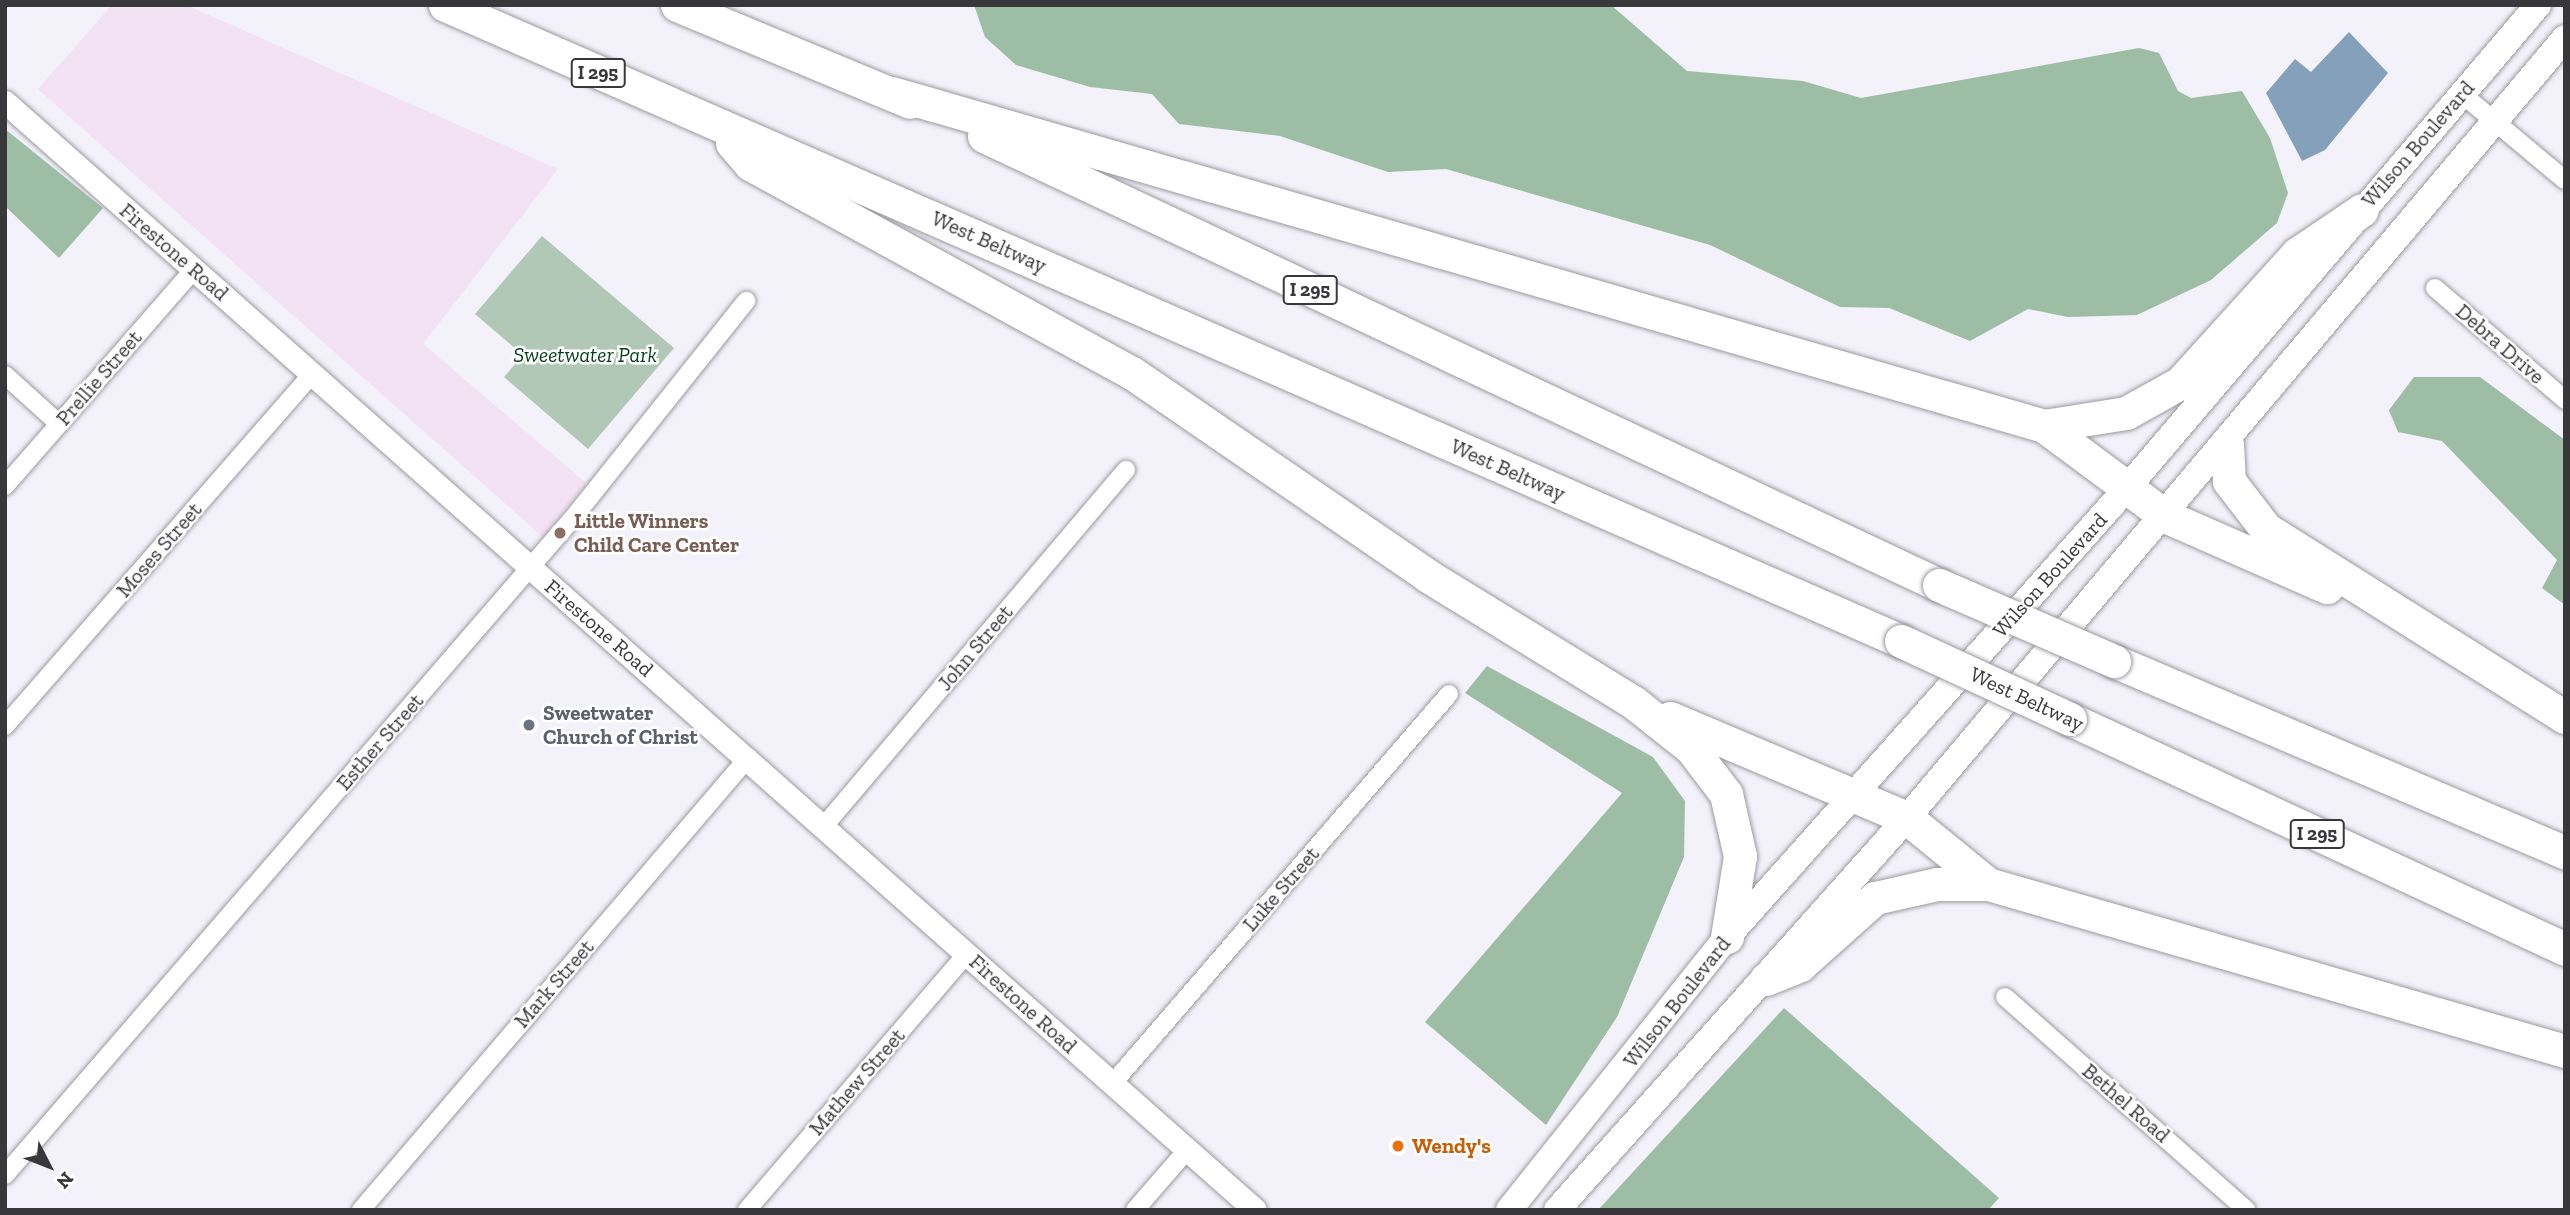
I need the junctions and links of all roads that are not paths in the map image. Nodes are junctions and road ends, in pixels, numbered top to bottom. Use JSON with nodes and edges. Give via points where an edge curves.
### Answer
{"nodes":[{"id":1,"x":445,"y":5,"type":"edge"},
{"id":2,"x":677,"y":5,"type":"edge"},
{"id":3,"x":2538,"y":5,"type":"edge"},
{"id":4,"x":2565,"y":38,"type":"edge"},
{"id":5,"x":892,"y":93,"type":"junction"},
{"id":6,"x":2462,"y":94,"type":"junction"},
{"id":7,"x":5,"y":102,"type":"edge"},
{"id":8,"x":2494,"y":122,"type":"junction"},
{"id":9,"x":720,"y":127,"type":"junction"},
{"id":10,"x":2565,"y":180,"type":"edge"},
{"id":11,"x":2361,"y":210,"type":"junction"},
{"id":12,"x":194,"y":269,"type":"junction"},
{"id":13,"x":2435,"y":288,"type":"dead end"},
{"id":14,"x":746,"y":301,"type":"dead end"},
{"id":15,"x":312,"y":374,"type":"junction"},
{"id":16,"x":5,"y":375,"type":"edge"},
{"id":17,"x":2565,"y":400,"type":"edge"},
{"id":18,"x":59,"y":424,"type":"junction"},
{"id":19,"x":2044,"y":426,"type":"junction"},
{"id":20,"x":2227,"y":444,"type":"junction"},
{"id":21,"x":1126,"y":470,"type":"dead end"},
{"id":22,"x":5,"y":486,"type":"edge"},
{"id":23,"x":2127,"y":488,"type":"junction"},
{"id":24,"x":2165,"y":516,"type":"junction"},
{"id":25,"x":530,"y":568,"type":"junction"},
{"id":26,"x":2408,"y":618,"type":"junction"},
{"id":27,"x":1449,"y":694,"type":"dead end"},
{"id":28,"x":1633,"y":702,"type":"junction"},
{"id":29,"x":2565,"y":717,"type":"edge"},
{"id":30,"x":5,"y":726,"type":"edge"},
{"id":31,"x":747,"y":759,"type":"junction"},
{"id":32,"x":1852,"y":795,"type":"junction"},
{"id":33,"x":1908,"y":818,"type":"junction"},
{"id":34,"x":824,"y":827,"type":"junction"},
{"id":35,"x":2565,"y":852,"type":"edge"},
{"id":36,"x":1987,"y":884,"type":"junction"},
{"id":37,"x":1727,"y":937,"type":"junction"},
{"id":38,"x":2565,"y":949,"type":"edge"},
{"id":39,"x":967,"y":953,"type":"junction"},
{"id":40,"x":1766,"y":979,"type":"junction"},
{"id":41,"x":2005,"y":997,"type":"dead end"},
{"id":42,"x":2565,"y":1051,"type":"edge"},
{"id":43,"x":1113,"y":1083,"type":"junction"},
{"id":44,"x":1187,"y":1150,"type":"junction"},
{"id":45,"x":5,"y":1175,"type":"edge"},
{"id":46,"x":361,"y":1210,"type":"edge"},
{"id":47,"x":747,"y":1210,"type":"edge"},
{"id":48,"x":1135,"y":1210,"type":"edge"},
{"id":49,"x":1255,"y":1210,"type":"edge"},
{"id":50,"x":1509,"y":1210,"type":"edge"},
{"id":51,"x":1557,"y":1210,"type":"edge"},
{"id":52,"x":2247,"y":1210,"type":"edge"}],
"edges":[{"from":1,"to":9,"type":"highway","name":"West Beltway","number":"I 295"},
{"from":2,"to":5,"type":"highway","number":"I 295"},
{"from":3,"to":6,"type":"main road","name":"Wilson Boulevard"},
{"from":4,"to":8,"type":"main road","name":"Wilson Boulevard"},
{"from":5,"to":19,"type":"highway"},
{"from":5,"to":35,"type":"highway","number":"I 295","bridge":true,"via":[[1939,585]]},
{"from":6,"to":8,"type":"street"},
{"from":6,"to":11,"type":"main road","name":"Wilson Boulevard"},
{"from":7,"to":12,"type":"street","name":"Firestone Road"},
{"from":8,"to":10,"type":"street"},
{"from":8,"to":20,"type":"main road","name":"Wilson Boulevard"},
{"from":9,"to":28,"type":"highway","via":[[750,164],[1132,373],[1428,576]]},
{"from":9,"to":38,"type":"highway","name":"West Beltway","number":"I 295","bridge":true,"via":[[1900,641]]},
{"from":11,"to":19,"type":"highway","via":[[2297,254],[2180,383],[2126,413]]},
{"from":11,"to":23,"type":"main road","name":"Wilson Boulevard"},
{"from":12,"to":15,"type":"street","name":"Firestone Road"},
{"from":12,"to":18,"type":"street","name":"Prellie Street"},
{"from":13,"to":17,"type":"street","name":"Debra Drive"},
{"from":14,"to":25,"type":"street","name":"Esther Street"},
{"from":15,"to":25,"type":"street","name":"Firestone Road"},
{"from":15,"to":30,"type":"street","name":"Moses Street"},
{"from":16,"to":18,"type":"street"},
{"from":18,"to":22,"type":"street","name":"Prellie Street"},
{"from":19,"to":23,"type":"highway"},
{"from":20,"to":24,"type":"main road","name":"Wilson Boulevard"},
{"from":20,"to":26,"type":"highway","via":[[2229,481],[2266,529]]},
{"from":21,"to":34,"type":"street","name":"John Street"},
{"from":23,"to":24,"type":"highway"},
{"from":23,"to":32,"type":"main road","name":"Wilson Boulevard"},
{"from":24,"to":26,"type":"highway"},
{"from":24,"to":33,"type":"main road","name":"Wilson Boulevard"},
{"from":25,"to":31,"type":"street","name":"Firestone Road"},
{"from":25,"to":45,"type":"street","name":"Esther Street"},
{"from":26,"to":29,"type":"highway"},
{"from":27,"to":43,"type":"street","name":"Luke Street"},
{"from":28,"to":32,"type":"highway"},
{"from":28,"to":37,"type":"highway","via":[[1691,748],[1727,794],[1740,856]]},
{"from":31,"to":34,"type":"street","name":"Firestone Road"},
{"from":31,"to":46,"type":"street","name":"Mark Street"},
{"from":32,"to":33,"type":"highway"},
{"from":32,"to":37,"type":"main road","name":"Wilson Boulevard"},
{"from":33,"to":36,"type":"highway"},
{"from":33,"to":40,"type":"main road","name":"Wilson Boulevard"},
{"from":34,"to":39,"type":"street","name":"Firestone Road"},
{"from":36,"to":40,"type":"highway","via":[[1937,884],[1875,898],[1800,965]]},
{"from":36,"to":42,"type":"highway"},
{"from":37,"to":50,"type":"main road","name":"Wilson Boulevard"},
{"from":39,"to":43,"type":"street","name":"Firestone Road"},
{"from":39,"to":47,"type":"street","name":"Mathew Street"},
{"from":40,"to":51,"type":"main road","name":"Wilson Boulevard"},
{"from":41,"to":52,"type":"street","name":"Bethel Road"},
{"from":43,"to":44,"type":"street","name":"Firestone Road"},
{"from":44,"to":48,"type":"street"},
{"from":44,"to":49,"type":"street","name":"Firestone Road"}]}
